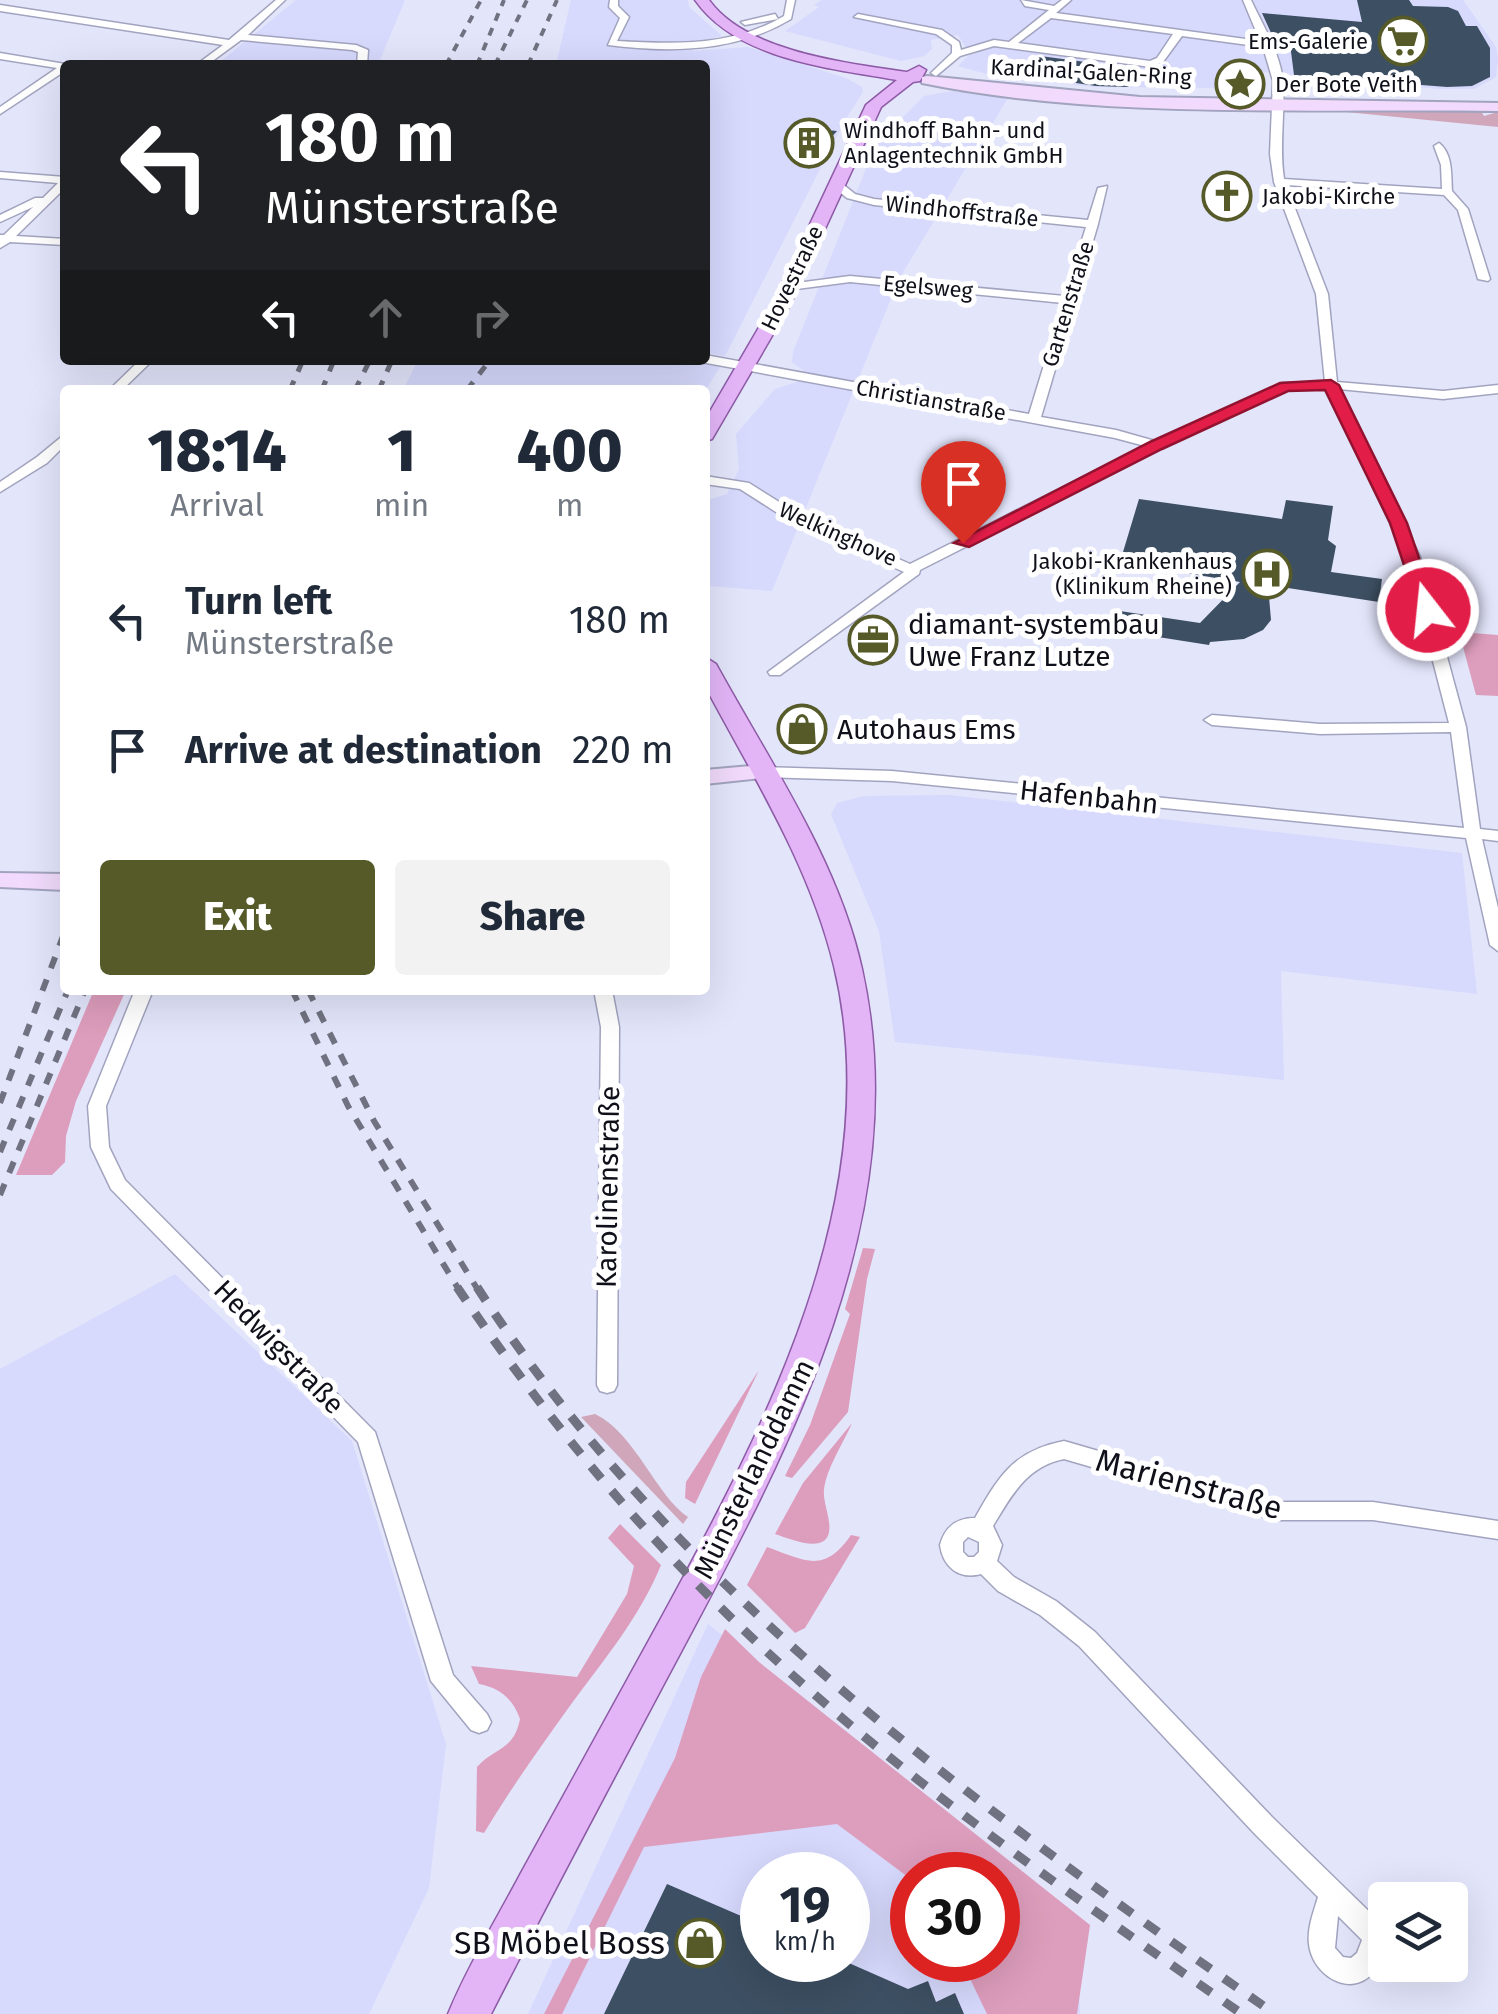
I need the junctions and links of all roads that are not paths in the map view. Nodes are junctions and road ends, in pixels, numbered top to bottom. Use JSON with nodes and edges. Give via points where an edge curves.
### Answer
{"nodes":[{"id":1,"x":280,"y":0,"type":"edge"},
{"id":2,"x":702,"y":0,"type":"edge"},
{"id":3,"x":722,"y":0,"type":"edge"},
{"id":4,"x":790,"y":0,"type":"edge"},
{"id":5,"x":1025,"y":0,"type":"edge"},
{"id":6,"x":1067,"y":0,"type":"edge"},
{"id":7,"x":1247,"y":0,"type":"edge"},
{"id":8,"x":613,"y":2,"type":"edge"},
{"id":9,"x":0,"y":8,"type":"edge"},
{"id":10,"x":790,"y":12,"type":"junction"},
{"id":11,"x":1057,"y":13,"type":"junction"},
{"id":12,"x":858,"y":17,"type":"dead end"},
{"id":13,"x":915,"y":28,"type":"junction"},
{"id":14,"x":746,"y":29,"type":"junction"},
{"id":15,"x":763,"y":31,"type":"junction"},
{"id":16,"x":1178,"y":33,"type":"junction"},
{"id":17,"x":236,"y":40,"type":"junction"},
{"id":18,"x":1012,"y":44,"type":"junction"},
{"id":19,"x":1268,"y":46,"type":"junction"},
{"id":20,"x":957,"y":54,"type":"junction"},
{"id":21,"x":0,"y":56,"type":"edge"},
{"id":22,"x":207,"y":60,"type":"edge"},
{"id":23,"x":362,"y":60,"type":"edge"},
{"id":24,"x":830,"y":62,"type":"junction"},
{"id":25,"x":60,"y":66,"type":"edge"},
{"id":26,"x":60,"y":70,"type":"edge"},
{"id":27,"x":922,"y":75,"type":"junction"},
{"id":28,"x":887,"y":92,"type":"junction"},
{"id":29,"x":1276,"y":99,"type":"junction"},
{"id":30,"x":1492,"y":102,"type":"edge"},
{"id":31,"x":0,"y":111,"type":"edge"},
{"id":32,"x":870,"y":118,"type":"junction"},
{"id":33,"x":1439,"y":146,"type":"dead end"},
{"id":34,"x":0,"y":175,"type":"edge"},
{"id":35,"x":60,"y":181,"type":"edge"},
{"id":36,"x":1279,"y":182,"type":"junction"},
{"id":37,"x":836,"y":184,"type":"junction"},
{"id":38,"x":60,"y":186,"type":"edge"},
{"id":39,"x":1103,"y":188,"type":"dead end"},
{"id":40,"x":1446,"y":192,"type":"junction"},
{"id":41,"x":54,"y":193,"type":"junction"},
{"id":42,"x":0,"y":219,"type":"edge"},
{"id":43,"x":1093,"y":224,"type":"junction"},
{"id":44,"x":2,"y":241,"type":"edge"},
{"id":45,"x":60,"y":242,"type":"edge"},
{"id":46,"x":1484,"y":279,"type":"dead end"},
{"id":47,"x":789,"y":287,"type":"junction"},
{"id":48,"x":1067,"y":300,"type":"junction"},
{"id":49,"x":710,"y":360,"type":"edge"},
{"id":50,"x":142,"y":365,"type":"edge"},
{"id":51,"x":748,"y":368,"type":"junction"},
{"id":52,"x":121,"y":385,"type":"edge"},
{"id":53,"x":1331,"y":385,"type":"junction"},
{"id":54,"x":1498,"y":389,"type":"edge"},
{"id":55,"x":1034,"y":419,"type":"junction"},
{"id":56,"x":710,"y":427,"type":"edge"},
{"id":57,"x":60,"y":443,"type":"edge"},
{"id":58,"x":1156,"y":446,"type":"junction"},
{"id":59,"x":710,"y":481,"type":"edge"},
{"id":60,"x":0,"y":488,"type":"edge"},
{"id":61,"x":914,"y":569,"type":"junction"},
{"id":62,"x":774,"y":672,"type":"dead end"},
{"id":63,"x":710,"y":673,"type":"edge"},
{"id":64,"x":1212,"y":720,"type":"dead end"},
{"id":65,"x":1458,"y":727,"type":"junction"},
{"id":66,"x":762,"y":772,"type":"junction"},
{"id":67,"x":710,"y":777,"type":"edge"},
{"id":68,"x":1474,"y":834,"type":"junction"},
{"id":69,"x":1498,"y":836,"type":"edge"},
{"id":70,"x":0,"y":880,"type":"edge"},
{"id":71,"x":60,"y":882,"type":"edge"},
{"id":72,"x":1498,"y":944,"type":"edge"},
{"id":73,"x":142,"y":995,"type":"edge"},
{"id":74,"x":604,"y":995,"type":"edge"},
{"id":75,"x":606,"y":1385,"type":"dead end"},
{"id":76,"x":1498,"y":1530,"type":"edge"},
{"id":77,"x":979,"y":1531,"type":"junction"},
{"id":78,"x":984,"y":1563,"type":"junction"},
{"id":79,"x":478,"y":1722,"type":"dead end"},
{"id":80,"x":1332,"y":1892,"type":"dead end"},
{"id":81,"x":469,"y":2014,"type":"edge"}],
"edges":[{"from":1,"to":17,"type":"street"},
{"from":2,"to":14,"type":"main road","name":"Kardinal-Galen-Ring","via":[[718,20]]},
{"from":3,"to":14,"type":"main road","name":"Kardinal-Galen-Ring"},
{"from":4,"to":10,"type":"street"},
{"from":5,"to":11,"type":"street"},
{"from":6,"to":11,"type":"street"},
{"from":7,"to":19,"type":"street"},
{"from":8,"to":14,"type":"street","via":[[625,17],[611,43],[704,46]]},
{"from":9,"to":17,"type":"street"},
{"from":10,"to":14,"type":"street"},
{"from":10,"to":15,"type":"street"},
{"from":11,"to":16,"type":"street"},
{"from":11,"to":18,"type":"street"},
{"from":12,"to":13,"type":"street"},
{"from":13,"to":20,"type":"street","via":[[946,35]]},
{"from":13,"to":27,"type":"street","via":[[947,46]]},
{"from":14,"to":15,"type":"main road","name":"Kardinal-Galen-Ring"},
{"from":14,"to":24,"type":"main road","name":"Kardinal-Galen-Ring"},
{"from":15,"to":27,"type":"main road","name":"Kardinal-Galen-Ring"},
{"from":16,"to":18,"type":"street","via":[[1160,60],[1148,65]]},
{"from":16,"to":19,"type":"street"},
{"from":17,"to":22,"type":"street"},
{"from":17,"to":23,"type":"street","via":[[353,47],[363,50]]},
{"from":18,"to":20,"type":"street"},
{"from":19,"to":29,"type":"street"},
{"from":20,"to":27,"type":"street"},
{"from":21,"to":25,"type":"street"},
{"from":24,"to":27,"type":"main road","name":"Kardinal-Galen-Ring"},
{"from":24,"to":28,"type":"main road"},
{"from":26,"to":31,"type":"street"},
{"from":27,"to":28,"type":"main road","name":"Hovestraße"},
{"from":27,"to":29,"type":"main road","name":"Kardinal-Galen-Ring"},
{"from":27,"to":29,"type":"main road","name":"Kardinal-Galen-Ring","via":[[1061,96]]},
{"from":27,"to":32,"type":"main road","name":"Hovestraße"},
{"from":28,"to":32,"type":"main road","name":"Hovestraße"},
{"from":29,"to":30,"type":"main road","name":"Kardinal-Galen-Ring"},
{"from":29,"to":36,"type":"street"},
{"from":32,"to":37,"type":"main road","name":"Hovestraße"},
{"from":33,"to":40,"type":"street"},
{"from":34,"to":35,"type":"street"},
{"from":36,"to":40,"type":"street"},
{"from":36,"to":53,"type":"street","via":[[1322,294]]},
{"from":37,"to":43,"type":"street","name":"Windhoffstraße","via":[[874,202]]},
{"from":37,"to":47,"type":"main road","name":"Hovestraße"},
{"from":38,"to":41,"type":"street"},
{"from":39,"to":43,"type":"street","name":"Gartenstraße"},
{"from":40,"to":46,"type":"street","via":[[1463,209]]},
{"from":41,"to":42,"type":"street"},
{"from":41,"to":44,"type":"street"},
{"from":43,"to":48,"type":"street","name":"Gartenstraße"},
{"from":44,"to":45,"type":"street"},
{"from":47,"to":48,"type":"street","name":"Egelsweg","via":[[850,280]]},
{"from":47,"to":51,"type":"main road","name":"Hovestraße"},
{"from":48,"to":55,"type":"street","name":"Gartenstraße"},
{"from":49,"to":51,"type":"street","name":"Christianstraße"},
{"from":50,"to":52,"type":"street"},
{"from":51,"to":55,"type":"street","name":"Christianstraße"},
{"from":51,"to":56,"type":"main road","name":"Hovestraße"},
{"from":53,"to":54,"type":"street","via":[[1443,395]]},
{"from":53,"to":58,"type":"street","via":[[1286,386]]},
{"from":53,"to":65,"type":"street","via":[[1412,557]]},
{"from":55,"to":58,"type":"street","name":"Christianstraße"},
{"from":57,"to":60,"type":"street"},
{"from":58,"to":61,"type":"street"},
{"from":59,"to":61,"type":"street","name":"Welkinghove","via":[[744,486],[795,518]]},
{"from":61,"to":62,"type":"street"},
{"from":63,"to":66,"type":"main road"},
{"from":64,"to":65,"type":"street","via":[[1320,730]]},
{"from":65,"to":68,"type":"street"},
{"from":66,"to":67,"type":"main road","name":"Hafenbahn"},
{"from":66,"to":68,"type":"street","name":"Hafenbahn","via":[[892,776]]},
{"from":66,"to":81,"type":"main road","name":"Münsterlanddamm","via":[[815,879],[848,970],[859,1084],[842,1246],[790,1406]]},
{"from":68,"to":69,"type":"street","name":"Hafenbahn"},
{"from":68,"to":72,"type":"street"},
{"from":70,"to":71,"type":"main road"},
{"from":73,"to":79,"type":"street","name":"Hedwigstraße","via":[[96,1106],[100,1147],[118,1184],[367,1438],[443,1681]]},
{"from":74,"to":75,"type":"street","name":"Karolinenstraße","via":[[610,1027]]},
{"from":76,"to":77,"type":"street","name":"Marienstraße","via":[[1372,1511],[1274,1511],[1064,1450],[1019,1468]]},
{"from":77,"to":78,"type":"street","via":[[992,1546]]},
{"from":77,"to":78,"type":"street","name":"Marienstraße","via":[[960,1530],[950,1550],[962,1564]]},
{"from":78,"to":80,"type":"street","name":"Marienstraße","via":[[1087,1639]]}]}
